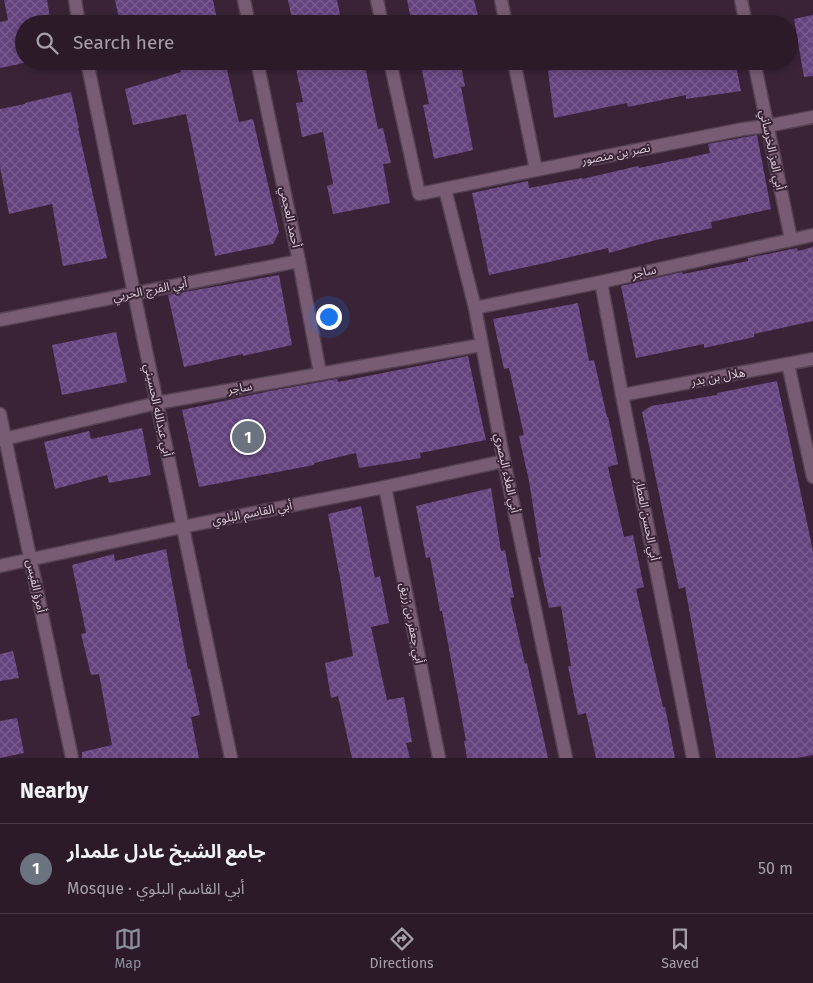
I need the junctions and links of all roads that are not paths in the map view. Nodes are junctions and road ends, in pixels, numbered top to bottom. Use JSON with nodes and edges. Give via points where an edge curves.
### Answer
{"nodes":[{"id":1,"x":75,"y":0,"type":"edge"},
{"id":2,"x":244,"y":0,"type":"edge"},
{"id":3,"x":377,"y":0,"type":"edge"},
{"id":4,"x":501,"y":0,"type":"edge"},
{"id":5,"x":741,"y":0,"type":"edge"},
{"id":6,"x":78,"y":15,"type":"edge"},
{"id":7,"x":247,"y":15,"type":"edge"},
{"id":8,"x":380,"y":15,"type":"edge"},
{"id":9,"x":504,"y":15,"type":"edge"},
{"id":10,"x":744,"y":15,"type":"edge"},
{"id":11,"x":89,"y":70,"type":"edge"},
{"id":12,"x":259,"y":70,"type":"edge"},
{"id":13,"x":392,"y":70,"type":"edge"},
{"id":14,"x":516,"y":70,"type":"edge"},
{"id":15,"x":756,"y":70,"type":"edge"},
{"id":16,"x":813,"y":117,"type":"edge"},
{"id":17,"x":767,"y":126,"type":"junction"},
{"id":18,"x":536,"y":170,"type":"junction"},
{"id":19,"x":445,"y":189,"type":"junction"},
{"id":20,"x":813,"y":235,"type":"edge"},
{"id":21,"x":791,"y":239,"type":"junction"},
{"id":22,"x":299,"y":261,"type":"junction"},
{"id":23,"x":601,"y":282,"type":"junction"},
{"id":24,"x":134,"y":294,"type":"junction"},
{"id":25,"x":474,"y":308,"type":"junction"},
{"id":26,"x":0,"y":320,"type":"edge"},
{"id":27,"x":481,"y":345,"type":"junction"},
{"id":28,"x":813,"y":359,"type":"edge"},
{"id":29,"x":788,"y":364,"type":"junction"},
{"id":30,"x":320,"y":373,"type":"junction"},
{"id":31,"x":622,"y":395,"type":"junction"},
{"id":32,"x":157,"y":403,"type":"junction"},
{"id":33,"x":0,"y":414,"type":"edge"},
{"id":34,"x":2,"y":439,"type":"edge"},
{"id":35,"x":504,"y":461,"type":"junction"},
{"id":36,"x":813,"y":477,"type":"edge"},
{"id":37,"x":384,"y":488,"type":"junction"},
{"id":38,"x":182,"y":527,"type":"junction"},
{"id":39,"x":30,"y":560,"type":"junction"},
{"id":40,"x":0,"y":566,"type":"edge"},
{"id":41,"x":72,"y":758,"type":"edge"},
{"id":42,"x":231,"y":758,"type":"edge"},
{"id":43,"x":439,"y":758,"type":"edge"},
{"id":44,"x":566,"y":758,"type":"edge"},
{"id":45,"x":693,"y":758,"type":"edge"}],
"edges":[{"from":1,"to":6,"type":"street"},
{"from":2,"to":7,"type":"street"},
{"from":3,"to":8,"type":"street"},
{"from":4,"to":9,"type":"street"},
{"from":5,"to":10,"type":"street"},
{"from":11,"to":24,"type":"street","name":"أبي عبدالله الحسيني"},
{"from":12,"to":22,"type":"street","name":"أحمد العجمي"},
{"from":13,"to":19,"type":"street","name":"نصر بن منصور","via":[[419,194]]},
{"from":14,"to":18,"type":"street"},
{"from":15,"to":17,"type":"street","name":"أبي العز الخرساني"},
{"from":16,"to":17,"type":"street","name":"نصر بن منصور"},
{"from":17,"to":18,"type":"street","name":"نصر بن منصور"},
{"from":17,"to":21,"type":"street","name":"أبي العز الخرساني"},
{"from":18,"to":19,"type":"street","name":"نصر بن منصور"},
{"from":19,"to":25,"type":"street","name":"أبي العلاء البصري"},
{"from":20,"to":21,"type":"street","name":"ساجر"},
{"from":21,"to":23,"type":"street","name":"ساجر"},
{"from":22,"to":24,"type":"street","name":"أبي الفرج الحربي"},
{"from":22,"to":30,"type":"street","name":"أحمد العجمي"},
{"from":23,"to":25,"type":"street","name":"ساجر"},
{"from":23,"to":31,"type":"street","name":"أبي الحسن العطار"},
{"from":24,"to":26,"type":"street","name":"أبي الفرج الحربي"},
{"from":24,"to":32,"type":"street","name":"أبي عبدالله الحسيني"},
{"from":25,"to":27,"type":"street","name":"أبي العلاء البصري"},
{"from":27,"to":30,"type":"street","name":"ساجر"},
{"from":27,"to":35,"type":"street","name":"أبي العلاء البصري"},
{"from":28,"to":29,"type":"street","name":"هلال بن بدر"},
{"from":29,"to":31,"type":"street","name":"هلال بن بدر"},
{"from":29,"to":36,"type":"street"},
{"from":30,"to":32,"type":"street","name":"ساجر"},
{"from":31,"to":45,"type":"street","name":"أبي الحسن العطار"},
{"from":32,"to":34,"type":"street","name":"ساجر"},
{"from":32,"to":38,"type":"street","name":"أبي عبدالله الحسيني"},
{"from":33,"to":34,"type":"street","name":"أمرؤ القيس"},
{"from":34,"to":39,"type":"street","name":"أمرؤ القيس"},
{"from":35,"to":37,"type":"street","name":"أبي القاسم البلوي"},
{"from":35,"to":44,"type":"street","name":"أبي العلاء البصري"},
{"from":37,"to":38,"type":"street","name":"أبي القاسم البلوي"},
{"from":37,"to":43,"type":"street","name":"أبي جعفر بن زريق"},
{"from":38,"to":39,"type":"street","name":"أبي القاسم البلوي"},
{"from":38,"to":42,"type":"street","name":"أبي عبدالله الحسيني"},
{"from":39,"to":40,"type":"street","name":"أبي القاسم البلوي"},
{"from":39,"to":41,"type":"street","name":"أمرؤ القيس"}]}
